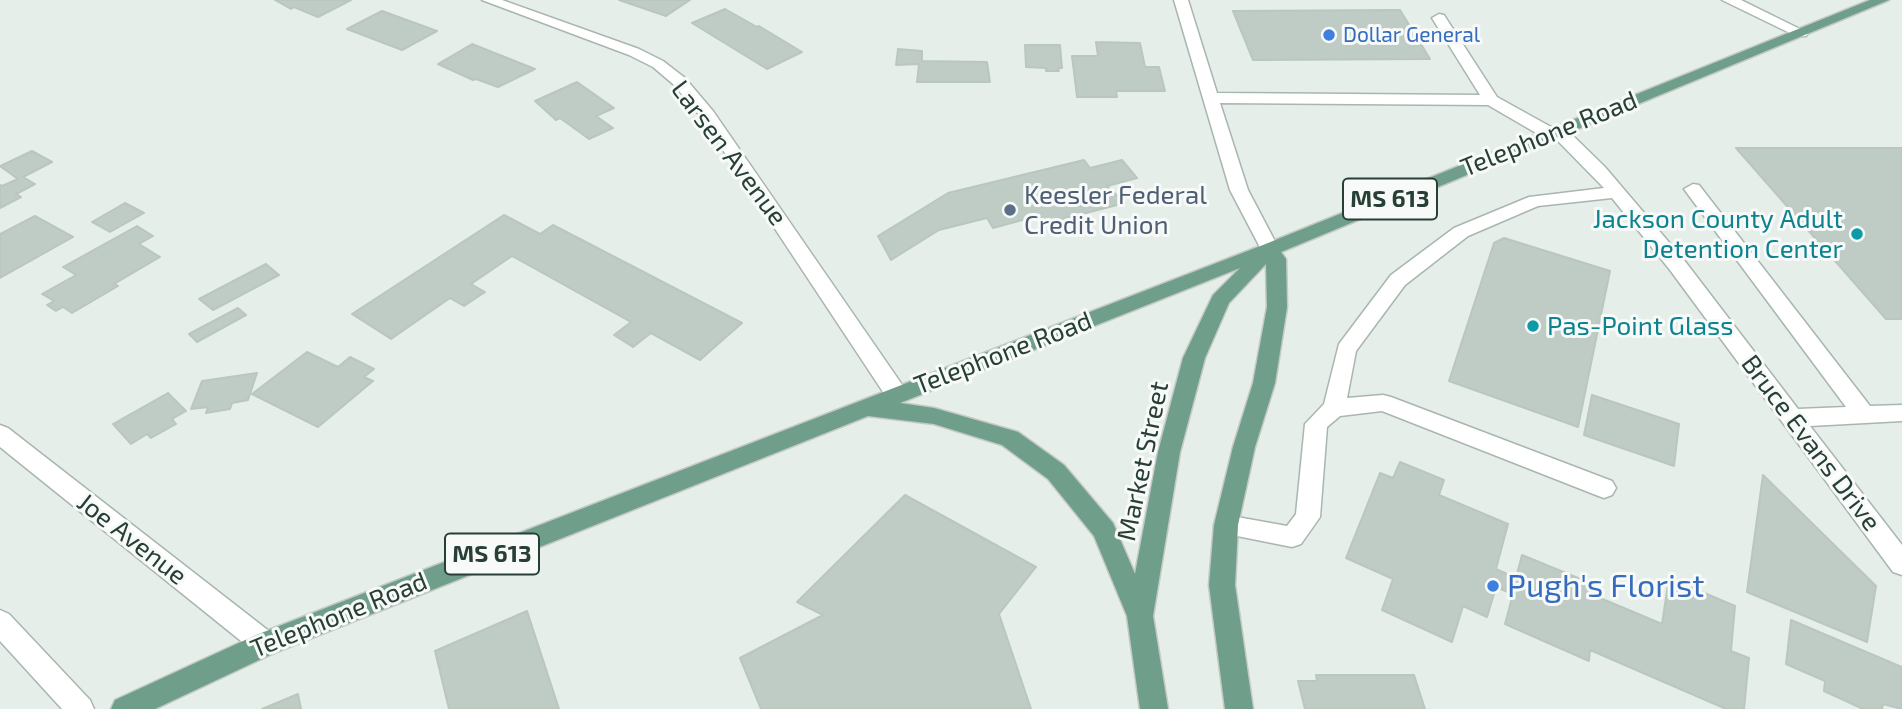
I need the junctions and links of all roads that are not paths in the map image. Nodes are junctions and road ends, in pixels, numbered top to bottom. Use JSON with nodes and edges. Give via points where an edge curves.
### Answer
{"nodes":[{"id":1,"x":489,"y":0,"type":"edge"},
{"id":2,"x":1181,"y":0,"type":"edge"},
{"id":3,"x":1730,"y":0,"type":"edge"},
{"id":4,"x":1882,"y":0,"type":"edge"},
{"id":5,"x":1439,"y":18,"type":"dead end"},
{"id":6,"x":1801,"y":33,"type":"junction"},
{"id":7,"x":1211,"y":98,"type":"junction"},
{"id":8,"x":1491,"y":100,"type":"junction"},
{"id":9,"x":1553,"y":132,"type":"junction"},
{"id":10,"x":1693,"y":189,"type":"dead end"},
{"id":11,"x":1616,"y":192,"type":"junction"},
{"id":12,"x":1270,"y":249,"type":"junction"},
{"id":13,"x":897,"y":395,"type":"junction"},
{"id":14,"x":863,"y":407,"type":"junction"},
{"id":15,"x":1334,"y":408,"type":"junction"},
{"id":16,"x":1902,"y":413,"type":"edge"},
{"id":17,"x":1864,"y":415,"type":"junction"},
{"id":18,"x":1791,"y":418,"type":"junction"},
{"id":19,"x":0,"y":434,"type":"edge"},
{"id":20,"x":1604,"y":488,"type":"dead end"},
{"id":21,"x":1226,"y":525,"type":"junction"},
{"id":22,"x":1902,"y":564,"type":"edge"},
{"id":23,"x":1140,"y":616,"type":"junction"},
{"id":24,"x":0,"y":622,"type":"edge"},
{"id":25,"x":265,"y":644,"type":"junction"},
{"id":26,"x":80,"y":709,"type":"edge"},
{"id":27,"x":125,"y":709,"type":"edge"},
{"id":28,"x":1154,"y":709,"type":"edge"},
{"id":29,"x":1239,"y":709,"type":"edge"}],
"edges":[{"from":1,"to":13,"type":"street","name":"Larsen Avenue","via":[[634,52],[679,81],[715,125]]},
{"from":2,"to":7,"type":"street"},
{"from":3,"to":6,"type":"street"},
{"from":4,"to":6,"type":"main road","name":"Telephone Road","number":"MS 613"},
{"from":5,"to":8,"type":"street"},
{"from":6,"to":9,"type":"main road","name":"Telephone Road","number":"MS 613"},
{"from":7,"to":8,"type":"street"},
{"from":7,"to":12,"type":"street","via":[[1239,190]]},
{"from":8,"to":9,"type":"street","name":"Bruce Evans Drive"},
{"from":9,"to":11,"type":"street","name":"Bruce Evans Drive"},
{"from":9,"to":12,"type":"main road","name":"Telephone Road","number":"MS 613"},
{"from":10,"to":17,"type":"street"},
{"from":11,"to":15,"type":"street","via":[[1535,201],[1461,232],[1398,280],[1346,349]]},
{"from":11,"to":18,"type":"street","name":"Bruce Evans Drive","via":[[1677,265]]},
{"from":12,"to":13,"type":"main road","name":"Telephone Road","number":"MS 613"},
{"from":12,"to":21,"type":"main road","via":[[1276,259],[1277,307],[1264,383]]},
{"from":12,"to":23,"type":"main road","name":"Market Street","via":[[1220,300],[1194,358],[1169,452]]},
{"from":13,"to":14,"type":"main road","name":"Telephone Road","number":"MS 613"},
{"from":14,"to":23,"type":"main road","via":[[933,416],[1010,438],[1056,472],[1104,530]]},
{"from":14,"to":25,"type":"main road","name":"Telephone Road","number":"MS 613"},
{"from":15,"to":20,"type":"street","via":[[1383,403]]},
{"from":15,"to":21,"type":"street","via":[[1316,424],[1308,517],[1292,537]]},
{"from":16,"to":17,"type":"street"},
{"from":17,"to":18,"type":"street"},
{"from":18,"to":22,"type":"street","name":"Bruce Evans Drive"},
{"from":19,"to":25,"type":"street","name":"Joe Avenue"},
{"from":21,"to":29,"type":"main road","via":[[1222,585]]},
{"from":23,"to":28,"type":"main road","name":"Market Street"},
{"from":24,"to":26,"type":"street"},
{"from":25,"to":27,"type":"main road","name":"Telephone Road","number":"MS 613"}]}
